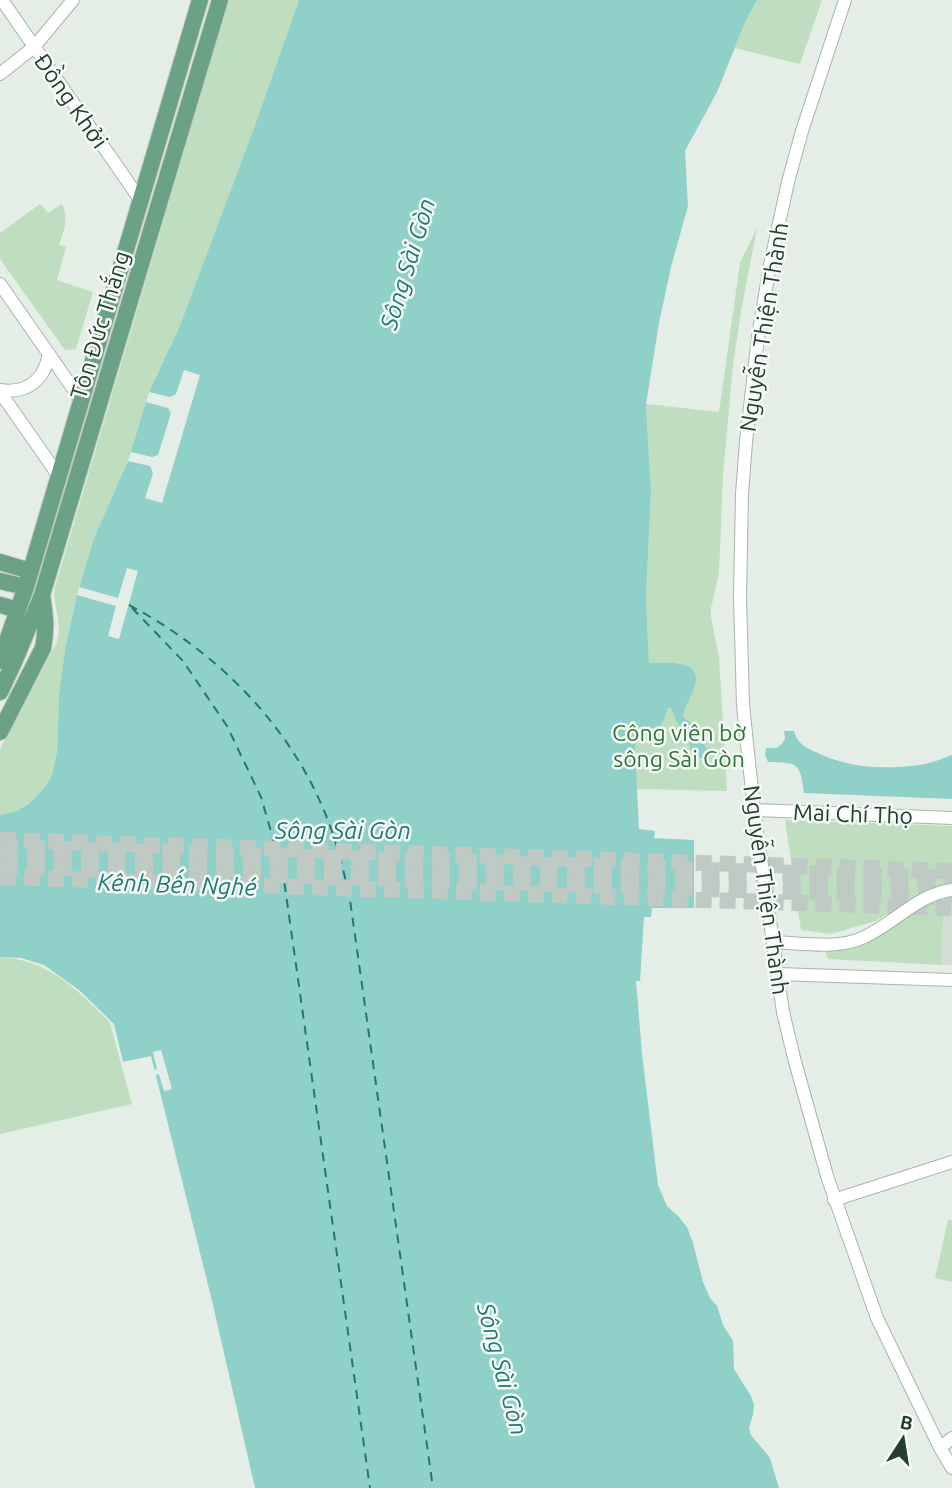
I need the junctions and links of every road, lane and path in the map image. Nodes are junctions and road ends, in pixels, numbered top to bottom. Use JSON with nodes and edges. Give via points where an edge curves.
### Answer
{"nodes":[{"id":1,"x":2,"y":0,"type":"edge"},
{"id":2,"x":73,"y":0,"type":"edge"},
{"id":3,"x":200,"y":0,"type":"edge"},
{"id":4,"x":220,"y":0,"type":"edge"},
{"id":5,"x":845,"y":0,"type":"edge"},
{"id":6,"x":34,"y":47,"type":"junction"},
{"id":7,"x":0,"y":74,"type":"edge"},
{"id":8,"x":141,"y":201,"type":"junction"},
{"id":9,"x":0,"y":284,"type":"edge"},
{"id":10,"x":49,"y":354,"type":"junction"},
{"id":11,"x":0,"y":391,"type":"edge"},
{"id":12,"x":81,"y":400,"type":"junction"},
{"id":13,"x":58,"y":475,"type":"junction"},
{"id":14,"x":0,"y":562,"type":"edge"},
{"id":15,"x":30,"y":570,"type":"junction"},
{"id":16,"x":0,"y":581,"type":"edge"},
{"id":17,"x":26,"y":587,"type":"junction"},
{"id":18,"x":41,"y":595,"type":"junction"},
{"id":19,"x":0,"y":605,"type":"edge"},
{"id":20,"x":18,"y":610,"type":"junction"},
{"id":21,"x":4,"y":629,"type":"edge"},
{"id":22,"x":6,"y":658,"type":"edge"},
{"id":23,"x":0,"y":692,"type":"edge"},
{"id":24,"x":0,"y":732,"type":"edge"},
{"id":25,"x":754,"y":810,"type":"junction"},
{"id":26,"x":952,"y":818,"type":"edge"},
{"id":27,"x":952,"y":890,"type":"edge"},
{"id":28,"x":774,"y":942,"type":"junction"},
{"id":29,"x":778,"y":974,"type":"junction"},
{"id":30,"x":952,"y":980,"type":"edge"},
{"id":31,"x":952,"y":1162,"type":"edge"},
{"id":32,"x":834,"y":1200,"type":"junction"},
{"id":33,"x":952,"y":1438,"type":"edge"},
{"id":34,"x":940,"y":1448,"type":"junction"},
{"id":35,"x":952,"y":1468,"type":"edge"}],
"edges":[{"from":1,"to":6,"type":"street","name":"Ðồng Khởi"},
{"from":2,"to":6,"type":"street"},
{"from":3,"to":8,"type":"main road","name":"Tôn Ðức Thắng"},
{"from":4,"to":18,"type":"main road","name":"Tôn Ðức Thắng"},
{"from":5,"to":25,"type":"street","name":"Nguyễn Thiện Thành","via":[[788,182],[766,285],[751,389],[740,597],[743,705]]},
{"from":6,"to":7,"type":"street"},
{"from":6,"to":8,"type":"street","name":"Ðồng Khởi"},
{"from":8,"to":12,"type":"main road","name":"Tôn Ðức Thắng"},
{"from":9,"to":10,"type":"street"},
{"from":10,"to":11,"type":"street","via":[[43,372],[32,384]]},
{"from":10,"to":12,"type":"street"},
{"from":11,"to":13,"type":"street"},
{"from":12,"to":13,"type":"main road","name":"Tôn Ðức Thắng"},
{"from":13,"to":15,"type":"main road","name":"Tôn Ðức Thắng"},
{"from":14,"to":15,"type":"main road"},
{"from":15,"to":17,"type":"main road","name":"Tôn Ðức Thắng"},
{"from":16,"to":17,"type":"main road"},
{"from":17,"to":20,"type":"main road","name":"Tôn Ðức Thắng"},
{"from":18,"to":22,"type":"main road","name":"Tôn Ðức Thắng"},
{"from":18,"to":24,"type":"main road","via":[[45,641]]},
{"from":19,"to":20,"type":"main road"},
{"from":20,"to":21,"type":"main road","name":"Tôn Ðức Thắng"},
{"from":21,"to":22,"type":"main road","name":"Tôn Ðức Thắng"},
{"from":22,"to":23,"type":"main road"},
{"from":25,"to":26,"type":"street","name":"Mai Chí Thọ"},
{"from":25,"to":28,"type":"street","name":"Nguyễn Thiện Thành"},
{"from":27,"to":28,"type":"street","via":[[935,894],[860,939],[838,944]]},
{"from":28,"to":29,"type":"street","name":"Nguyễn Thiện Thành"},
{"from":29,"to":30,"type":"street"},
{"from":29,"to":32,"type":"street","name":"Nguyễn Thiện Thành","via":[[794,1058]]},
{"from":31,"to":32,"type":"street"},
{"from":32,"to":34,"type":"street","name":"Nguyễn Thiện Thành","via":[[877,1318]]},
{"from":33,"to":34,"type":"street"},
{"from":34,"to":35,"type":"street","name":"Nguyễn Thiện Thành"}]}
